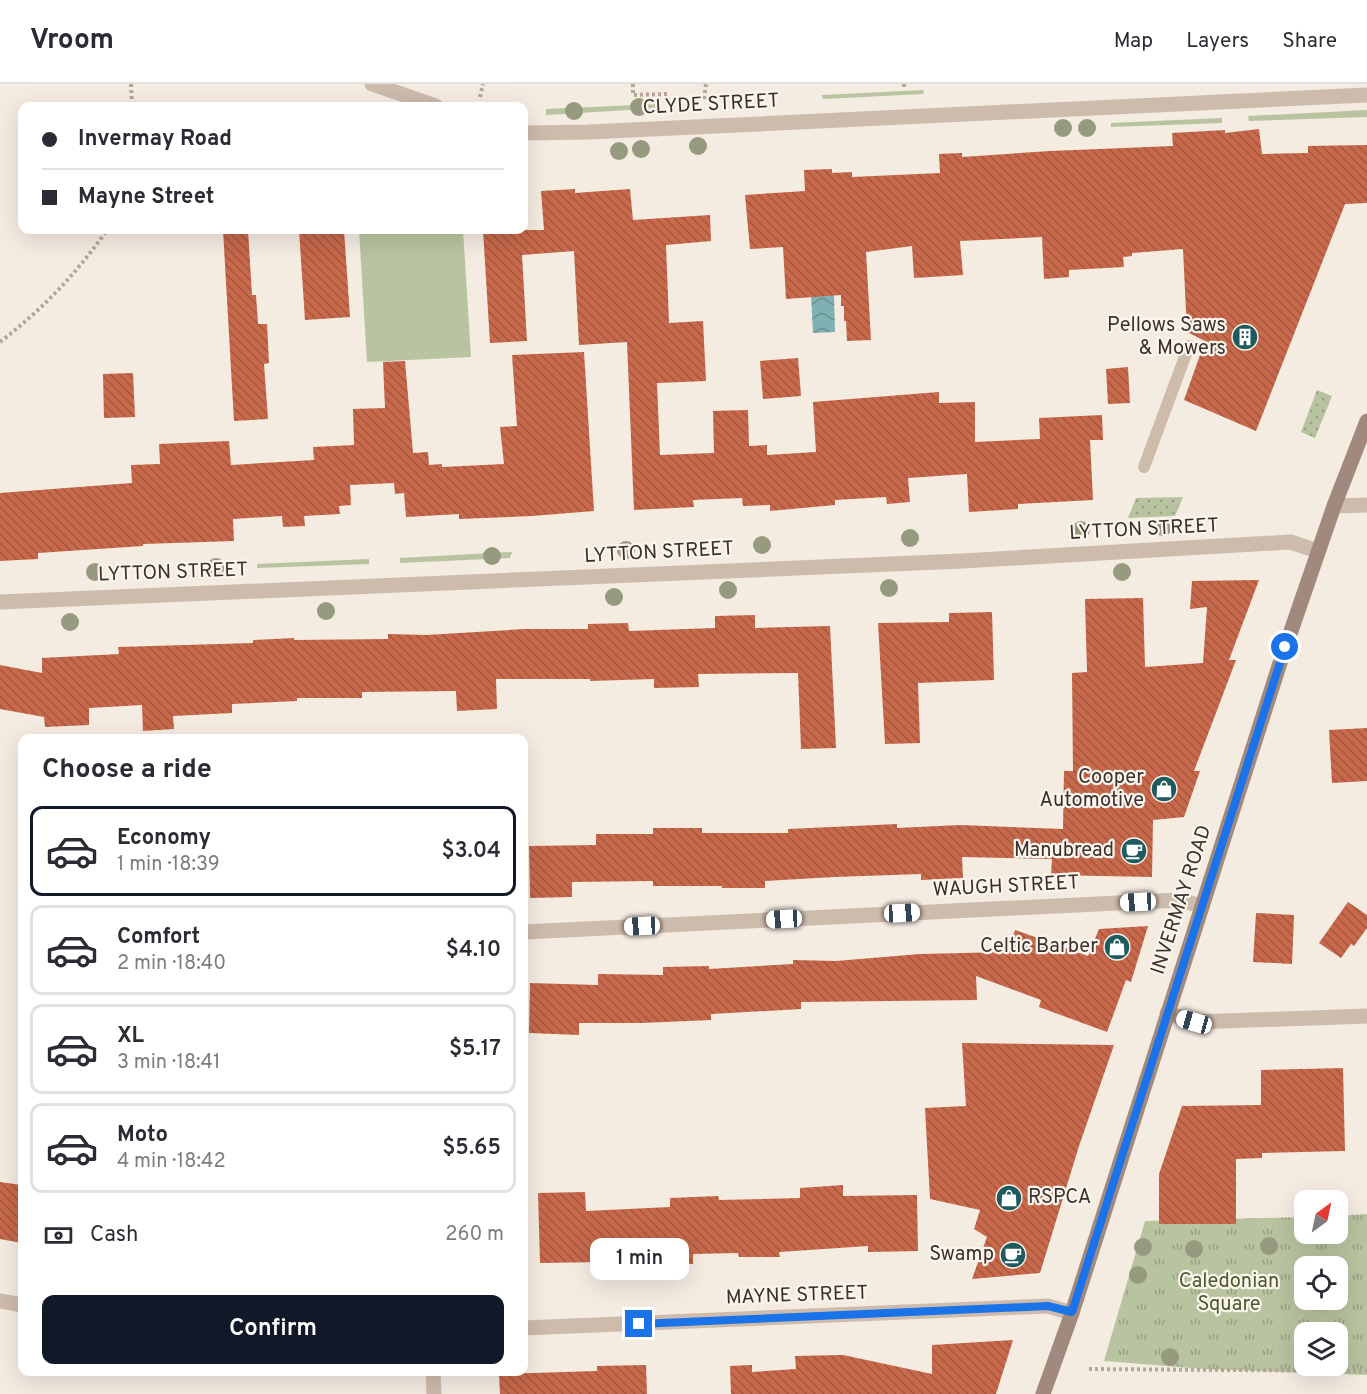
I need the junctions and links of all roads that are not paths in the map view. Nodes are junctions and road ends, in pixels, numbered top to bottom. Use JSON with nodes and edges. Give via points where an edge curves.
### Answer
{"nodes":[{"id":1,"x":372,"y":84,"type":"edge"},
{"id":2,"x":1367,"y":95,"type":"edge"},
{"id":3,"x":424,"y":102,"type":"edge"},
{"id":4,"x":528,"y":133,"type":"edge"},
{"id":5,"x":1189,"y":346,"type":"dead end"},
{"id":6,"x":1367,"y":421,"type":"edge"},
{"id":7,"x":1144,"y":467,"type":"dead end"},
{"id":8,"x":1367,"y":505,"type":"edge"},
{"id":9,"x":1334,"y":506,"type":"junction"},
{"id":10,"x":1318,"y":552,"type":"junction"},
{"id":11,"x":0,"y":602,"type":"edge"},
{"id":12,"x":1202,"y":906,"type":"junction"},
{"id":13,"x":528,"y":932,"type":"edge"},
{"id":14,"x":1167,"y":1013,"type":"junction"},
{"id":15,"x":1367,"y":1016,"type":"edge"},
{"id":16,"x":0,"y":1301,"type":"edge"},
{"id":17,"x":18,"y":1304,"type":"edge"},
{"id":18,"x":1072,"y":1312,"type":"junction"},
{"id":19,"x":528,"y":1328,"type":"edge"},
{"id":20,"x":433,"y":1376,"type":"edge"},
{"id":21,"x":434,"y":1394,"type":"edge"},
{"id":22,"x":1043,"y":1394,"type":"edge"}],
"edges":[{"from":1,"to":3,"type":"street"},
{"from":2,"to":4,"type":"street","name":"CLYDE STREET"},
{"from":5,"to":7,"type":"lane"},
{"from":6,"to":9,"type":"main road","name":"INVERMAY ROAD"},
{"from":8,"to":9,"type":"street"},
{"from":9,"to":10,"type":"main road","name":"INVERMAY ROAD"},
{"from":10,"to":11,"type":"street","name":"LYTTON STREET","via":[[1290,542],[984,560]]},
{"from":10,"to":12,"type":"main road","name":"INVERMAY ROAD"},
{"from":12,"to":13,"type":"street","name":"WAUGH STREET","via":[[1179,900]]},
{"from":12,"to":14,"type":"main road","name":"INVERMAY ROAD"},
{"from":14,"to":15,"type":"street","via":[[1194,1022]]},
{"from":14,"to":18,"type":"main road","name":"INVERMAY ROAD"},
{"from":16,"to":17,"type":"street"},
{"from":18,"to":19,"type":"street","name":"MAYNE STREET","via":[[1048,1306]]},
{"from":18,"to":22,"type":"main road","name":"INVERMAY ROAD"},
{"from":20,"to":21,"type":"street"}]}
